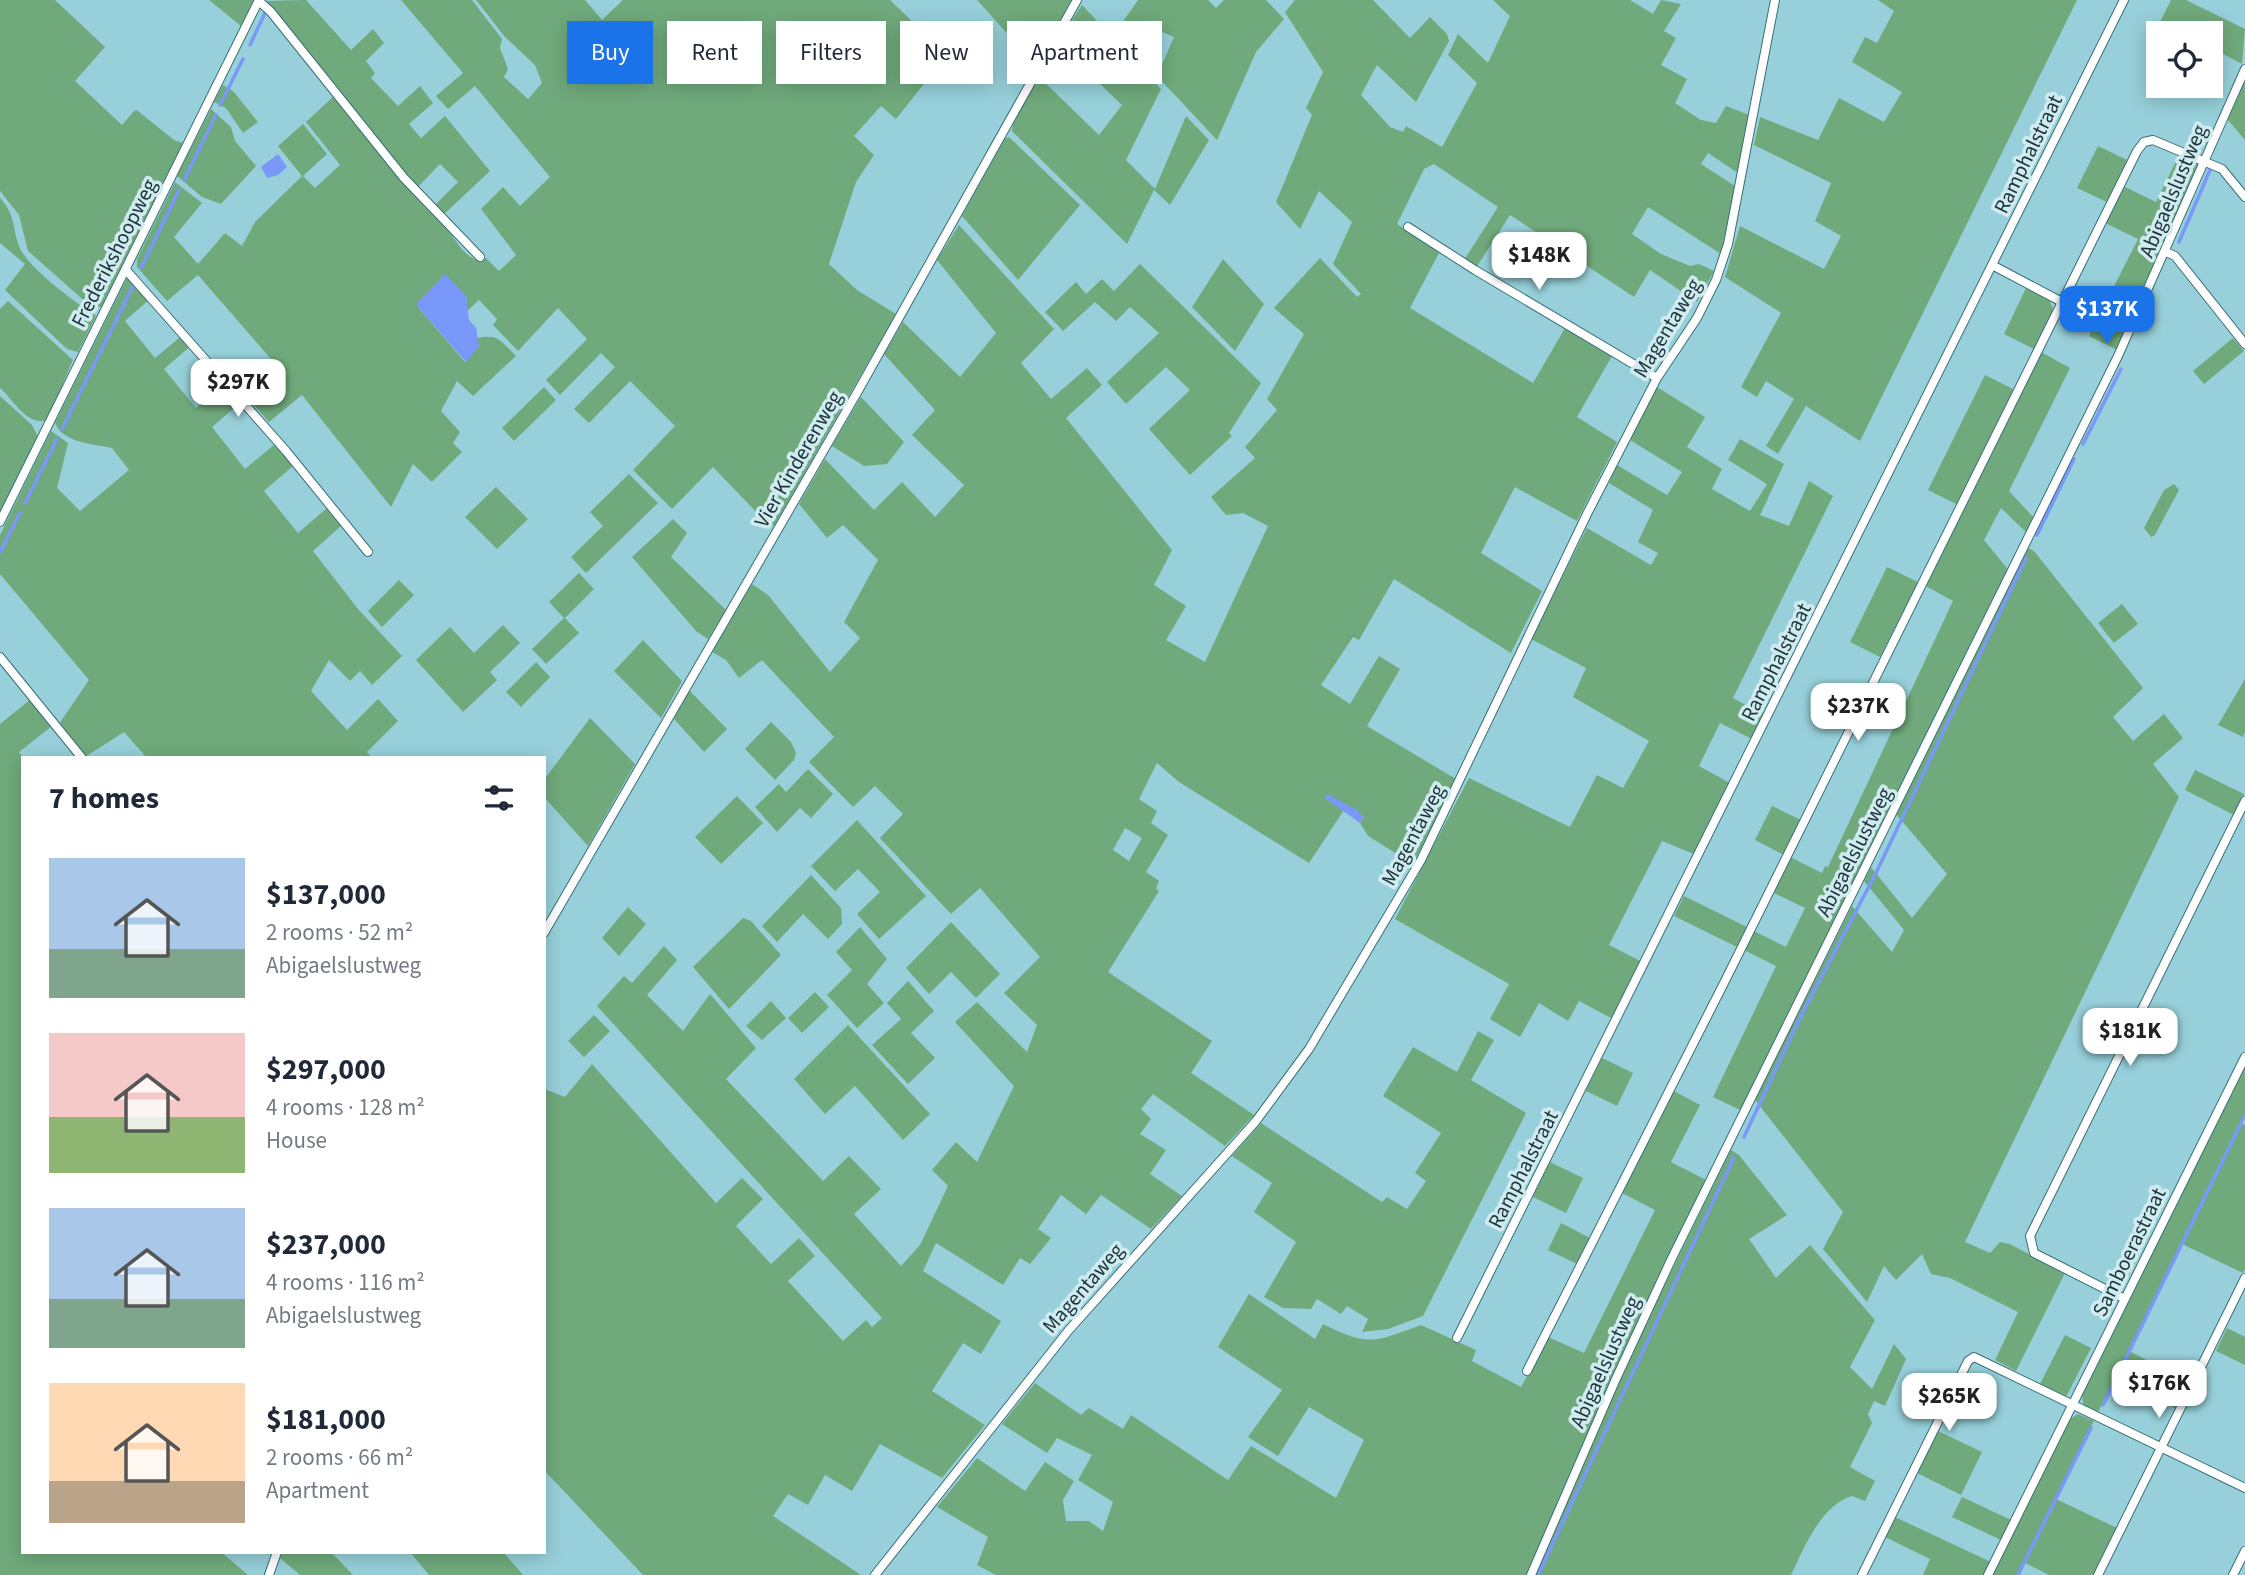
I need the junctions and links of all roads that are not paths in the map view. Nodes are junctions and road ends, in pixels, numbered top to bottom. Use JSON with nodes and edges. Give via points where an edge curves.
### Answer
{"nodes":[{"id":1,"x":1077,"y":0,"type":"edge"},
{"id":2,"x":1776,"y":0,"type":"edge"},
{"id":3,"x":2124,"y":0,"type":"edge"},
{"id":4,"x":259,"y":1,"type":"edge"},
{"id":5,"x":2245,"y":69,"type":"edge"},
{"id":6,"x":2205,"y":160,"type":"junction"},
{"id":7,"x":2245,"y":197,"type":"edge"},
{"id":8,"x":1408,"y":227,"type":"dead end"},
{"id":9,"x":2166,"y":252,"type":"junction"},
{"id":10,"x":480,"y":257,"type":"dead end"},
{"id":11,"x":1992,"y":265,"type":"junction"},
{"id":12,"x":126,"y":270,"type":"junction"},
{"id":13,"x":2063,"y":302,"type":"junction"},
{"id":14,"x":2245,"y":344,"type":"edge"},
{"id":15,"x":1657,"y":378,"type":"junction"},
{"id":16,"x":0,"y":523,"type":"edge"},
{"id":17,"x":368,"y":552,"type":"dead end"},
{"id":18,"x":0,"y":657,"type":"edge"},
{"id":19,"x":80,"y":756,"type":"edge"},
{"id":20,"x":2245,"y":801,"type":"edge"},
{"id":21,"x":546,"y":930,"type":"edge"},
{"id":22,"x":2245,"y":1057,"type":"edge"},
{"id":23,"x":2245,"y":1278,"type":"edge"},
{"id":24,"x":2125,"y":1299,"type":"junction"},
{"id":25,"x":1457,"y":1338,"type":"dead end"},
{"id":26,"x":1527,"y":1371,"type":"dead end"},
{"id":27,"x":2073,"y":1405,"type":"junction"},
{"id":28,"x":2161,"y":1449,"type":"junction"},
{"id":29,"x":2245,"y":1488,"type":"edge"},
{"id":30,"x":2245,"y":1552,"type":"edge"},
{"id":31,"x":275,"y":1554,"type":"edge"},
{"id":32,"x":269,"y":1575,"type":"edge"},
{"id":33,"x":875,"y":1575,"type":"edge"},
{"id":34,"x":1531,"y":1575,"type":"edge"},
{"id":35,"x":1862,"y":1575,"type":"edge"},
{"id":36,"x":1988,"y":1575,"type":"edge"},
{"id":37,"x":2098,"y":1575,"type":"edge"},
{"id":38,"x":2233,"y":1575,"type":"edge"}],
"edges":[{"from":1,"to":21,"type":"street","name":"Vier Kinderenweg","via":[[858,391]]},
{"from":2,"to":15,"type":"street","name":"Magentaweg","via":[[1727,251],[1697,318]]},
{"from":3,"to":11,"type":"street","name":"Ramphalstraat"},
{"from":4,"to":10,"type":"street","via":[[427,204]]},
{"from":4,"to":12,"type":"street","name":"Frederikshoopweg"},
{"from":5,"to":6,"type":"street","name":"Abigaelslustweg"},
{"from":6,"to":7,"type":"street","via":[[2222,169]]},
{"from":6,"to":9,"type":"street","name":"Abigaelslustweg"},
{"from":6,"to":13,"type":"street","via":[[2153,140],[2144,142]]},
{"from":8,"to":15,"type":"street"},
{"from":9,"to":14,"type":"street","via":[[2175,256]]},
{"from":9,"to":34,"type":"street","name":"Abigaelslustweg","via":[[2027,544],[1671,1260]]},
{"from":11,"to":13,"type":"street"},
{"from":11,"to":25,"type":"street","name":"Ramphalstraat"},
{"from":12,"to":16,"type":"street","name":"Frederikshoopweg"},
{"from":12,"to":17,"type":"street","via":[[286,451]]},
{"from":13,"to":26,"type":"street"},
{"from":15,"to":33,"type":"street","name":"Magentaweg","via":[[1530,628],[1421,859],[1309,1049],[1256,1121],[1068,1331]]},
{"from":18,"to":19,"type":"street"},
{"from":20,"to":24,"type":"street","via":[[2030,1236],[2034,1253]]},
{"from":22,"to":24,"type":"street","name":"Samboerastraat"},
{"from":23,"to":28,"type":"street"},
{"from":24,"to":27,"type":"street","name":"Samboerastraat"},
{"from":27,"to":28,"type":"street"},
{"from":27,"to":35,"type":"street","via":[[1980,1358],[1968,1361]]},
{"from":27,"to":36,"type":"street","name":"Samboerastraat"},
{"from":28,"to":29,"type":"street"},
{"from":28,"to":37,"type":"street"},
{"from":30,"to":38,"type":"street"},
{"from":31,"to":32,"type":"street"}]}
